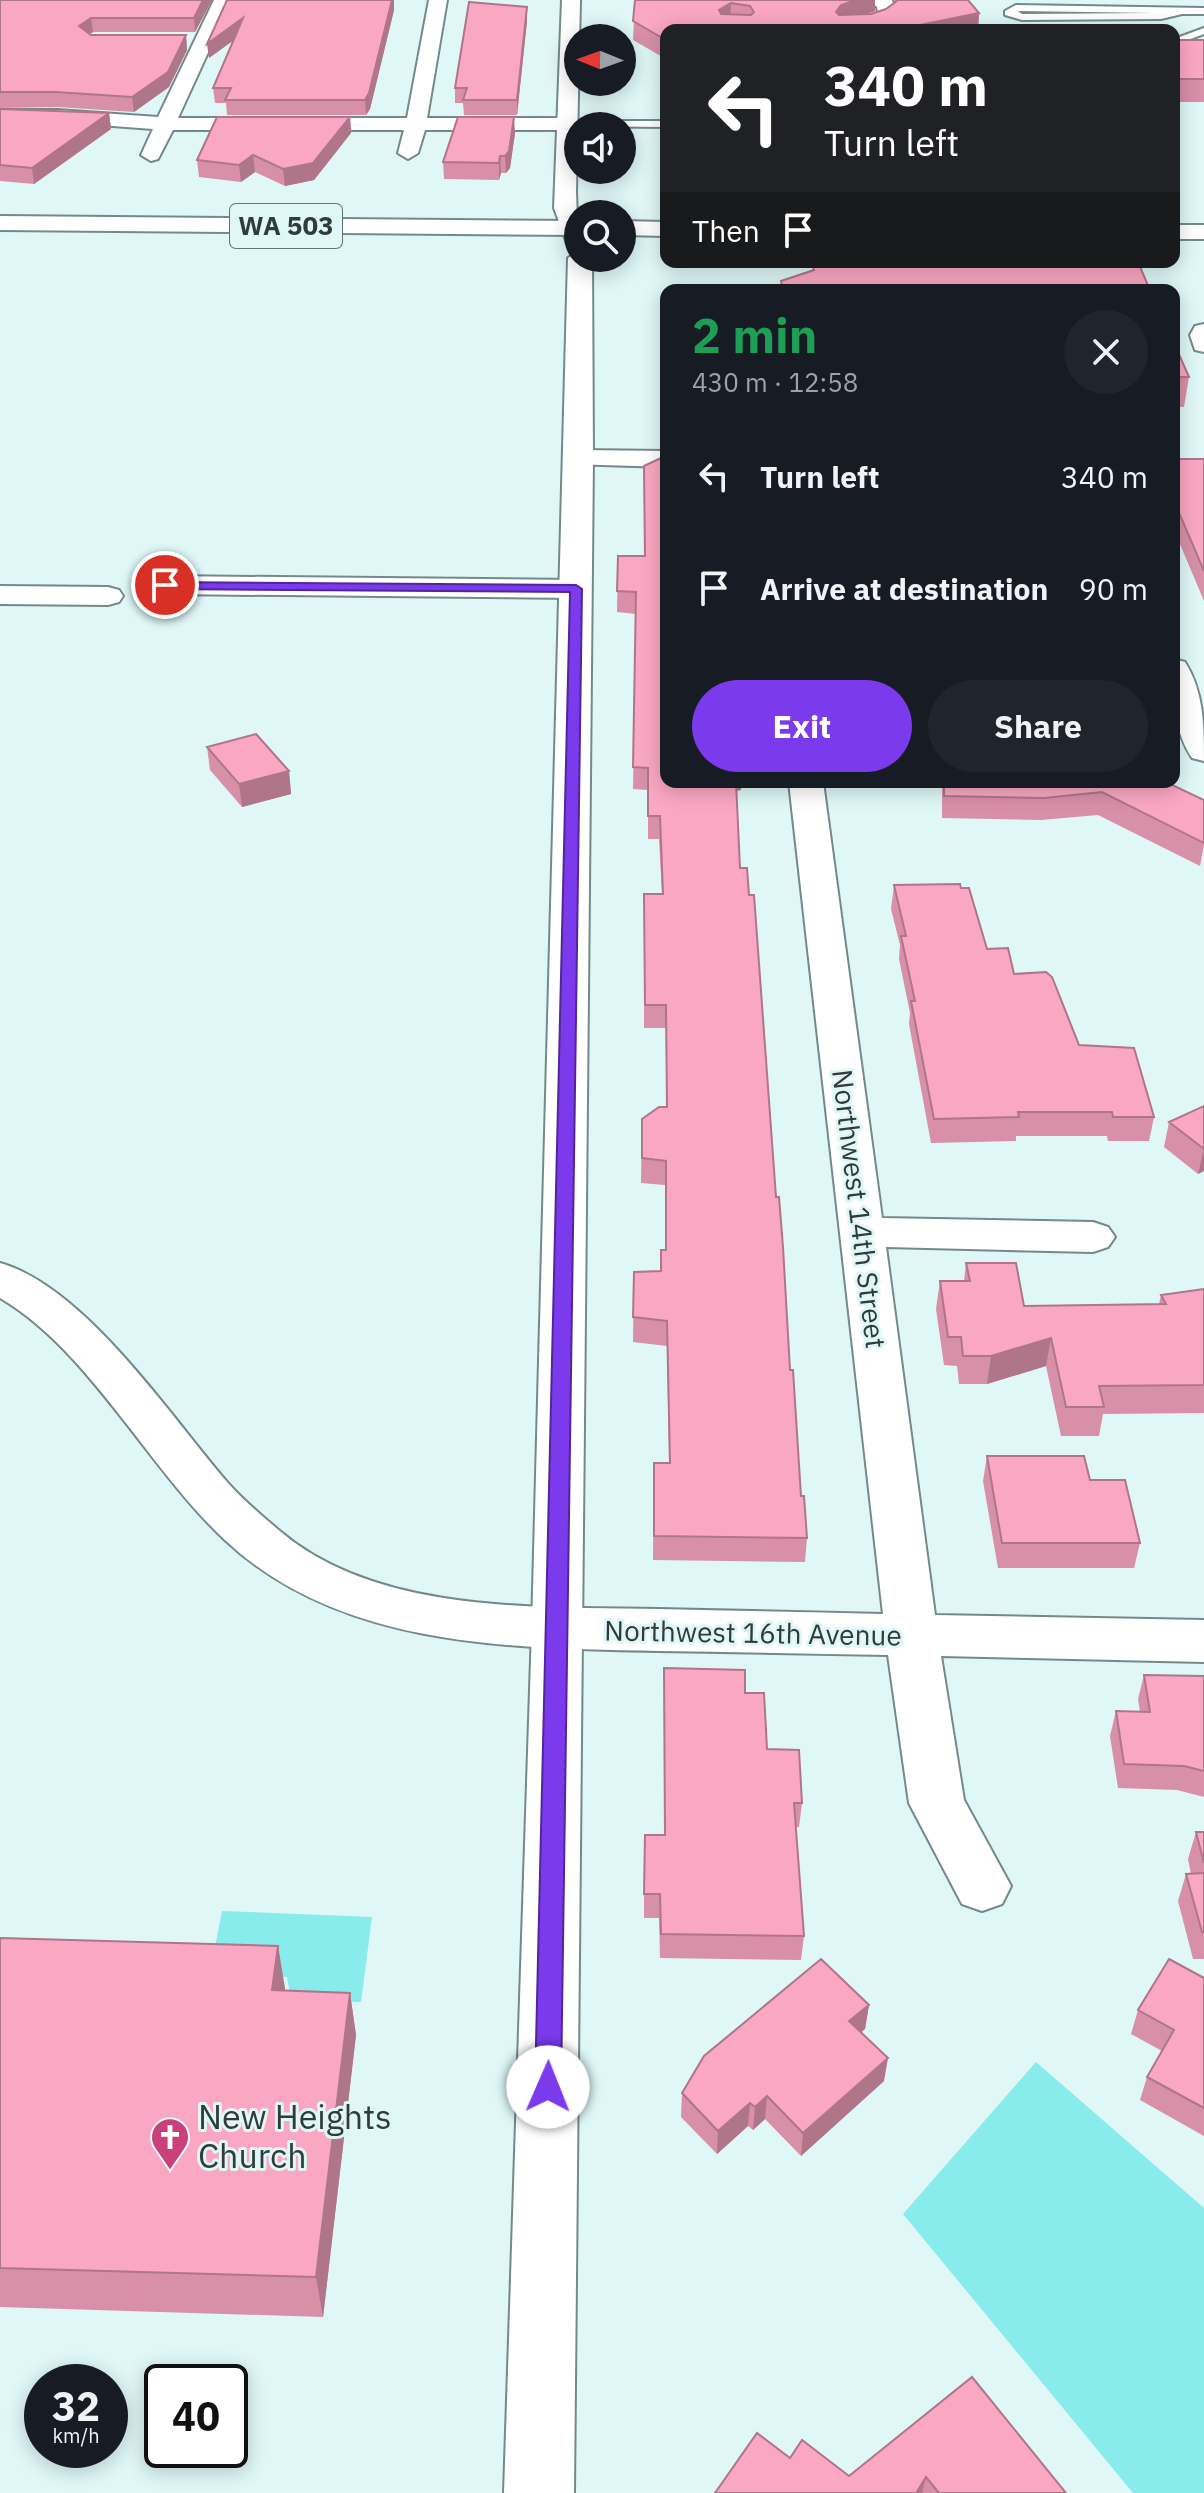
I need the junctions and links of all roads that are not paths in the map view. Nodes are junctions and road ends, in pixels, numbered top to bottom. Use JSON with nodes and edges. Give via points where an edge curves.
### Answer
{"nodes":[{"id":1,"x":223,"y":0,"type":"edge"},
{"id":2,"x":438,"y":0,"type":"edge"},
{"id":3,"x":571,"y":0,"type":"edge"},
{"id":4,"x":878,"y":0,"type":"edge"},
{"id":5,"x":1180,"y":11,"type":"junction"},
{"id":6,"x":1204,"y":11,"type":"edge"},
{"id":7,"x":868,"y":24,"type":"edge"},
{"id":8,"x":1180,"y":31,"type":"edge"},
{"id":9,"x":1204,"y":31,"type":"edge"},
{"id":10,"x":1180,"y":40,"type":"edge"},
{"id":11,"x":566,"y":112,"type":"edge"},
{"id":12,"x":0,"y":116,"type":"edge"},
{"id":13,"x":165,"y":124,"type":"junction"},
{"id":14,"x":564,"y":124,"type":"edge"},
{"id":15,"x":636,"y":124,"type":"edge"},
{"id":16,"x":660,"y":124,"type":"edge"},
{"id":17,"x":416,"y":125,"type":"junction"},
{"id":18,"x":151,"y":155,"type":"dead end"},
{"id":19,"x":407,"y":156,"type":"dead end"},
{"id":20,"x":0,"y":223,"type":"edge"},
{"id":21,"x":636,"y":228,"type":"edge"},
{"id":22,"x":660,"y":229,"type":"edge"},
{"id":23,"x":1180,"y":232,"type":"edge"},
{"id":24,"x":1204,"y":232,"type":"edge"},
{"id":25,"x":564,"y":233,"type":"edge"},
{"id":26,"x":580,"y":272,"type":"edge"},
{"id":27,"x":1204,"y":331,"type":"edge"},
{"id":28,"x":1204,"y":345,"type":"edge"},
{"id":29,"x":579,"y":458,"type":"junction"},
{"id":30,"x":660,"y":459,"type":"edge"},
{"id":31,"x":165,"y":585,"type":"dead end"},
{"id":32,"x":576,"y":589,"type":"junction"},
{"id":33,"x":0,"y":595,"type":"edge"},
{"id":34,"x":108,"y":596,"type":"dead end"},
{"id":35,"x":1180,"y":685,"type":"edge"},
{"id":36,"x":1204,"y":751,"type":"edge"},
{"id":37,"x":807,"y":788,"type":"edge"},
{"id":38,"x":862,"y":1232,"type":"junction"},
{"id":39,"x":1093,"y":1237,"type":"dead end"},
{"id":40,"x":0,"y":1278,"type":"edge"},
{"id":41,"x":558,"y":1628,"type":"junction"},
{"id":42,"x":912,"y":1637,"type":"junction"},
{"id":43,"x":1204,"y":1641,"type":"edge"},
{"id":44,"x":982,"y":1886,"type":"dead end"},
{"id":45,"x":539,"y":2493,"type":"edge"}],
"edges":[{"from":1,"to":13,"type":"street","via":[[195,41]]},
{"from":2,"to":17,"type":"street"},
{"from":3,"to":11,"type":"street"},
{"from":4,"to":7,"type":"street","via":[[886,4],[887,15]]},
{"from":5,"to":5,"type":"lane","via":[[1016,8],[1008,13],[1161,16]]},
{"from":5,"to":6,"type":"lane"},
{"from":8,"to":9,"type":"lane"},
{"from":9,"to":10,"type":"lane"},
{"from":12,"to":13,"type":"street"},
{"from":13,"to":17,"type":"street"},
{"from":13,"to":18,"type":"street"},
{"from":14,"to":17,"type":"street"},
{"from":15,"to":16,"type":"lane"},
{"from":17,"to":19,"type":"street"},
{"from":20,"to":25,"type":"street","number":"WA 503"},
{"from":21,"to":22,"type":"street"},
{"from":23,"to":24,"type":"street"},
{"from":26,"to":29,"type":"street"},
{"from":27,"to":28,"type":"street"},
{"from":29,"to":30,"type":"street"},
{"from":29,"to":32,"type":"street"},
{"from":31,"to":32,"type":"street"},
{"from":32,"to":41,"type":"street"},
{"from":33,"to":34,"type":"street"},
{"from":35,"to":36,"type":"street"},
{"from":37,"to":38,"type":"street","name":"Northwest 14th Street"},
{"from":38,"to":39,"type":"street"},
{"from":38,"to":42,"type":"street","name":"Northwest 14th Street"},
{"from":40,"to":41,"type":"street","name":"Northwest 16th Avenue","via":[[77,1334],[213,1499],[266,1548],[324,1584],[383,1604],[448,1619]]},
{"from":41,"to":42,"type":"street","name":"Northwest 16th Avenue"},
{"from":41,"to":45,"type":"street"},
{"from":42,"to":43,"type":"street","name":"Northwest 16th Avenue"},
{"from":42,"to":44,"type":"street","name":"Northwest 14th Street","via":[[937,1803]]}]}
